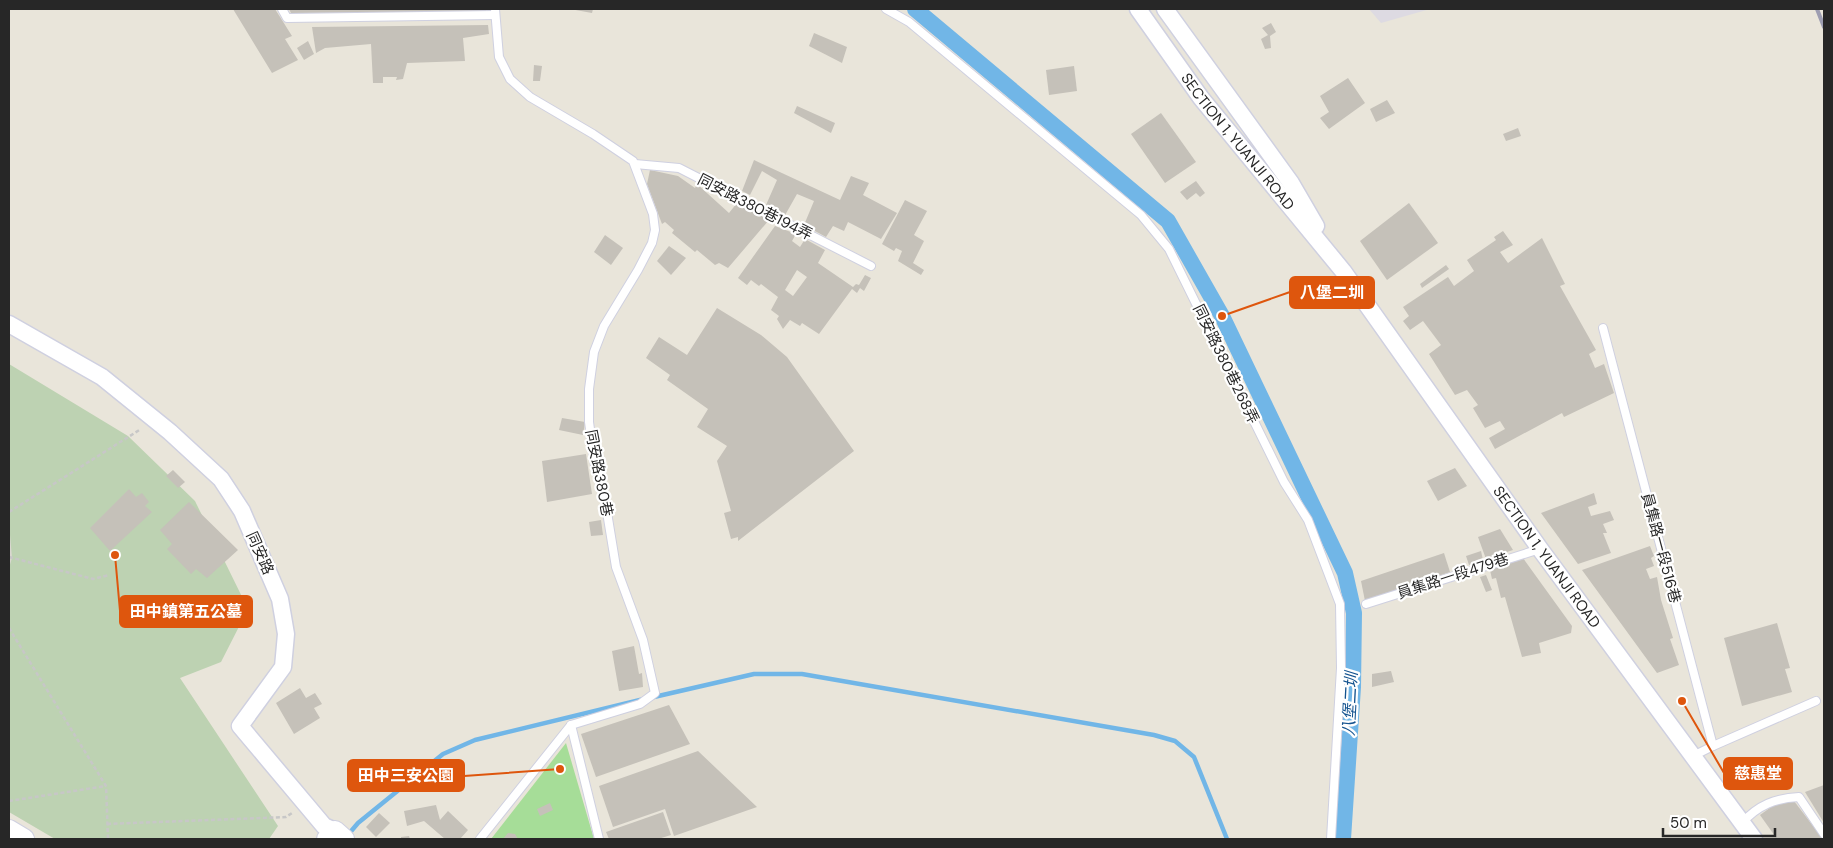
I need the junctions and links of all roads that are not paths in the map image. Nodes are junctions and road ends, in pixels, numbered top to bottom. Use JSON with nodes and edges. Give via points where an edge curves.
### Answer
{"nodes":[{"id":1,"x":282,"y":9,"type":"edge"},
{"id":2,"x":886,"y":9,"type":"edge"},
{"id":3,"x":1138,"y":9,"type":"edge"},
{"id":4,"x":1165,"y":9,"type":"edge"},
{"id":5,"x":495,"y":12,"type":"edge"},
{"id":6,"x":634,"y":164,"type":"junction"},
{"id":7,"x":871,"y":266,"type":"dead end"},
{"id":8,"x":1343,"y":272,"type":"junction"},
{"id":9,"x":9,"y":324,"type":"edge"},
{"id":10,"x":1603,"y":328,"type":"dead end"},
{"id":11,"x":1540,"y":549,"type":"junction"},
{"id":12,"x":1366,"y":604,"type":"dead end"},
{"id":13,"x":1816,"y":701,"type":"dead end"},
{"id":14,"x":571,"y":725,"type":"junction"},
{"id":15,"x":1713,"y":746,"type":"junction"},
{"id":16,"x":1693,"y":756,"type":"junction"},
{"id":17,"x":1742,"y":823,"type":"junction"},
{"id":18,"x":9,"y":830,"type":"edge"},
{"id":19,"x":1824,"y":834,"type":"edge"},
{"id":20,"x":335,"y":837,"type":"edge"},
{"id":21,"x":24,"y":839,"type":"edge"},
{"id":22,"x":480,"y":839,"type":"edge"},
{"id":23,"x":599,"y":839,"type":"edge"},
{"id":24,"x":1331,"y":839,"type":"edge"},
{"id":25,"x":1754,"y":839,"type":"edge"}],
"edges":[{"from":1,"to":5,"type":"lane","via":[[287,18]]},
{"from":2,"to":24,"type":"lane","name":"同安路380巷268弄","via":[[909,22],[1141,216],[1169,248],[1284,482],[1308,520],[1340,604],[1342,668]]},
{"from":3,"to":8,"type":"street","name":"SECTION 1, YUANJI ROAD","via":[[1201,98]]},
{"from":4,"to":8,"type":"street","name":"SECTION 1, YUANJI ROAD","via":[[1291,183]]},
{"from":5,"to":6,"type":"lane","via":[[498,57],[510,78],[530,97],[593,134]]},
{"from":6,"to":7,"type":"lane","name":"同安路380巷194弄","via":[[679,168]]},
{"from":6,"to":14,"type":"lane","name":"同安路380巷","via":[[653,214],[655,230],[652,243],[604,326],[594,352],[588,422],[616,568],[643,640],[655,693],[640,704]]},
{"from":8,"to":11,"type":"street","name":"SECTION 1, YUANJI ROAD"},
{"from":9,"to":20,"type":"street","name":"同安路","via":[[102,376],[221,479],[242,511],[280,599],[286,634],[283,667],[240,726]]},
{"from":10,"to":15,"type":"lane","name":"員集路一段516巷"},
{"from":11,"to":12,"type":"lane","name":"員集路一段479巷"},
{"from":11,"to":16,"type":"street","name":"SECTION 1, YUANJI ROAD"},
{"from":13,"to":15,"type":"lane"},
{"from":14,"to":22,"type":"lane"},
{"from":14,"to":23,"type":"lane"},
{"from":15,"to":16,"type":"lane"},
{"from":16,"to":17,"type":"street","name":"SECTION 1, YUANJI ROAD"},
{"from":17,"to":19,"type":"lane","via":[[1754,809],[1783,798],[1800,797]]},
{"from":17,"to":25,"type":"street","name":"SECTION 1, YUANJI ROAD"},
{"from":18,"to":21,"type":"street"}]}
